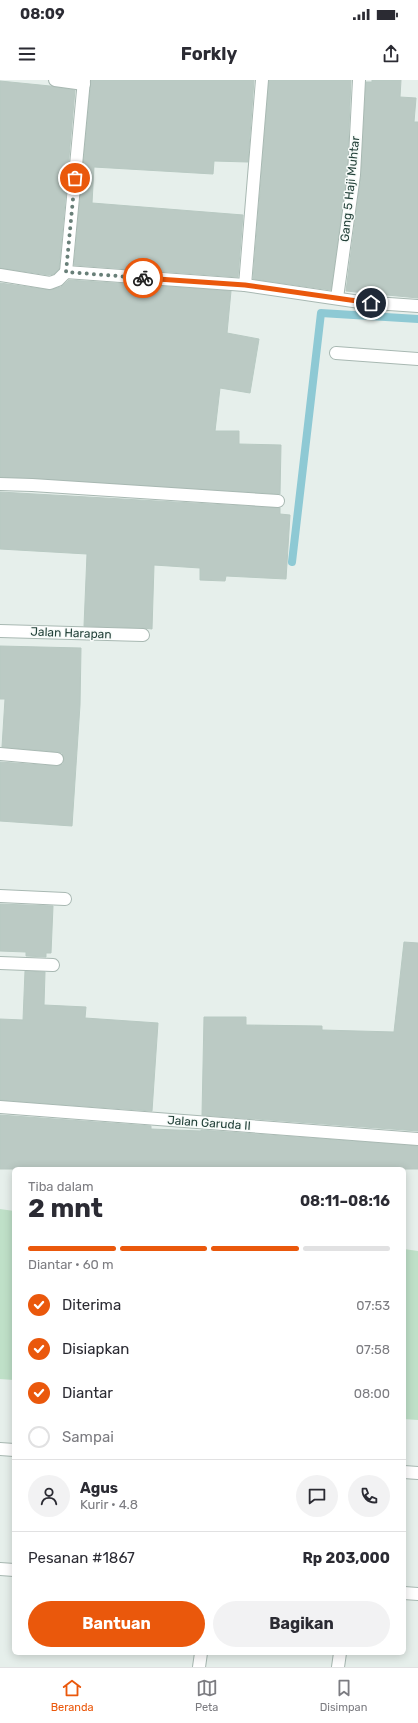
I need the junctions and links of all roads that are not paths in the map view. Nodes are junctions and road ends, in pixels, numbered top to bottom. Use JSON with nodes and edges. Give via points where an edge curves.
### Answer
{"nodes":[{"id":1,"x":55,"y":80,"type":"edge"},
{"id":2,"x":262,"y":80,"type":"edge"},
{"id":3,"x":359,"y":80,"type":"edge"},
{"id":4,"x":84,"y":82,"type":"edge"},
{"id":5,"x":66,"y":272,"type":"junction"},
{"id":6,"x":0,"y":275,"type":"edge"},
{"id":7,"x":245,"y":285,"type":"junction"},
{"id":8,"x":337,"y":298,"type":"junction"},
{"id":9,"x":418,"y":306,"type":"edge"},
{"id":10,"x":336,"y":354,"type":"dead end"},
{"id":11,"x":418,"y":359,"type":"edge"},
{"id":12,"x":0,"y":484,"type":"edge"},
{"id":13,"x":278,"y":501,"type":"dead end"},
{"id":14,"x":0,"y":631,"type":"edge"},
{"id":15,"x":143,"y":635,"type":"dead end"},
{"id":16,"x":0,"y":754,"type":"edge"},
{"id":17,"x":58,"y":759,"type":"dead end"},
{"id":18,"x":0,"y":896,"type":"edge"},
{"id":19,"x":65,"y":899,"type":"dead end"},
{"id":20,"x":0,"y":964,"type":"edge"},
{"id":21,"x":53,"y":965,"type":"dead end"},
{"id":22,"x":0,"y":1107,"type":"edge"},
{"id":23,"x":418,"y":1139,"type":"edge"},
{"id":24,"x":0,"y":1449,"type":"edge"},
{"id":25,"x":12,"y":1450,"type":"edge"},
{"id":26,"x":406,"y":1472,"type":"edge"},
{"id":27,"x":418,"y":1473,"type":"edge"},
{"id":28,"x":0,"y":1569,"type":"edge"},
{"id":29,"x":12,"y":1570,"type":"edge"},
{"id":30,"x":406,"y":1593,"type":"edge"},
{"id":31,"x":418,"y":1594,"type":"edge"},
{"id":32,"x":201,"y":1655,"type":"edge"},
{"id":33,"x":340,"y":1655,"type":"edge"},
{"id":34,"x":199,"y":1667,"type":"edge"},
{"id":35,"x":338,"y":1667,"type":"edge"}],
"edges":[{"from":1,"to":4,"type":"street"},
{"from":2,"to":7,"type":"street"},
{"from":3,"to":8,"type":"street","name":"Gang 5 Haji Muhtar","via":[[354,175]]},
{"from":4,"to":5,"type":"street"},
{"from":5,"to":6,"type":"street","via":[[58,280],[50,282]]},
{"from":5,"to":7,"type":"street"},
{"from":7,"to":8,"type":"street"},
{"from":8,"to":9,"type":"street"},
{"from":10,"to":11,"type":"street"},
{"from":12,"to":13,"type":"street"},
{"from":14,"to":15,"type":"street","name":"Jalan Harapan"},
{"from":16,"to":17,"type":"street"},
{"from":18,"to":19,"type":"street"},
{"from":20,"to":21,"type":"street"},
{"from":22,"to":23,"type":"street","name":"Jalan Garuda II"},
{"from":24,"to":25,"type":"street"},
{"from":26,"to":27,"type":"street"},
{"from":28,"to":29,"type":"street"},
{"from":30,"to":31,"type":"street"},
{"from":32,"to":34,"type":"street"},
{"from":33,"to":35,"type":"street"}]}
